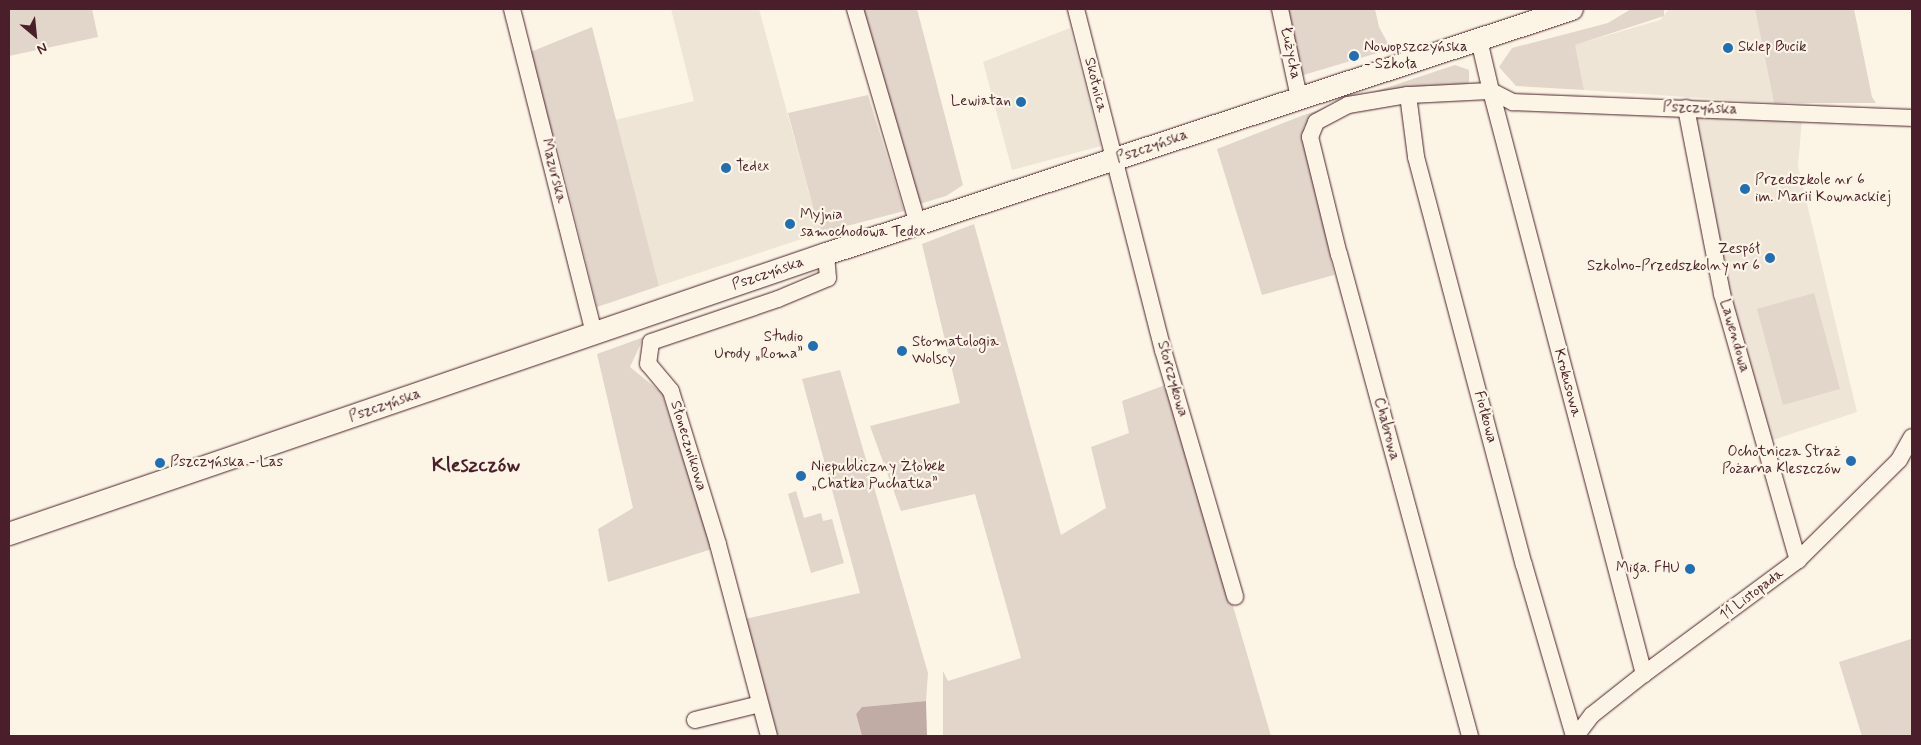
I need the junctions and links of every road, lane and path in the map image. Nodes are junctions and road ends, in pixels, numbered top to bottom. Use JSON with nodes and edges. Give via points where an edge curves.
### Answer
{"nodes":[{"id":1,"x":512,"y":9,"type":"edge"},
{"id":2,"x":855,"y":9,"type":"edge"},
{"id":3,"x":1076,"y":9,"type":"edge"},
{"id":4,"x":1280,"y":9,"type":"edge"},
{"id":5,"x":1572,"y":9,"type":"edge"},
{"id":6,"x":1479,"y":40,"type":"junction"},
{"id":7,"x":1491,"y":91,"type":"junction"},
{"id":8,"x":1408,"y":95,"type":"junction"},
{"id":9,"x":1299,"y":98,"type":"junction"},
{"id":10,"x":1686,"y":108,"type":"junction"},
{"id":11,"x":1912,"y":118,"type":"edge"},
{"id":12,"x":1316,"y":122,"type":"joint"},
{"id":13,"x":1113,"y":160,"type":"junction"},
{"id":14,"x":918,"y":224,"type":"junction"},
{"id":15,"x":826,"y":254,"type":"junction"},
{"id":16,"x":594,"y":333,"type":"junction"},
{"id":17,"x":1912,"y":437,"type":"edge"},
{"id":18,"x":9,"y":534,"type":"edge"},
{"id":19,"x":1798,"y":560,"type":"junction"},
{"id":20,"x":1235,"y":597,"type":"dead end"},
{"id":21,"x":1644,"y":674,"type":"junction"},
{"id":22,"x":760,"y":704,"type":"junction"},
{"id":23,"x":695,"y":720,"type":"dead end"},
{"id":24,"x":769,"y":736,"type":"edge"},
{"id":25,"x":1470,"y":736,"type":"edge"},
{"id":26,"x":1575,"y":736,"type":"edge"}],
"edges":[{"from":1,"to":16,"type":"street","name":"Mazurska"},
{"from":2,"to":14,"type":"street"},
{"from":3,"to":13,"type":"street","name":"Skotnica"},
{"from":4,"to":9,"type":"street","name":"Łużycka"},
{"from":5,"to":6,"type":"main road","name":"Pszczyńska"},
{"from":6,"to":7,"type":"street"},
{"from":6,"to":9,"type":"main road","name":"Pszczyńska"},
{"from":7,"to":8,"type":"street","name":"Pszczyńska"},
{"from":7,"to":10,"type":"street","name":"Pszczyńska","via":[[1513,102]]},
{"from":7,"to":21,"type":"street","name":"Krokusowa"},
{"from":8,"to":12,"type":"street","name":"Pszczyńska","via":[[1348,105]]},
{"from":8,"to":26,"type":"street","name":"Fiołkowa","via":[[1416,157],[1524,565]]},
{"from":9,"to":13,"type":"main road","name":"Pszczyńska"},
{"from":10,"to":11,"type":"street","name":"Pszczyńska"},
{"from":10,"to":19,"type":"street","name":"Lawendowa","via":[[1722,294]]},
{"from":12,"to":25,"type":"street","name":"Chabrowa","via":[[1310,137],[1339,255]]},
{"from":13,"to":14,"type":"main road","name":"Pszczyńska"},
{"from":13,"to":20,"type":"street","name":"Storczykowa","via":[[1163,350]]},
{"from":14,"to":15,"type":"main road","name":"Pszczyńska"},
{"from":15,"to":16,"type":"main road","name":"Pszczyńska"},
{"from":15,"to":22,"type":"street","name":"Słonecznikowa","via":[[828,278],[778,299],[651,342],[648,364],[671,391],[718,544]]},
{"from":16,"to":18,"type":"main road","name":"Pszczyńska"},
{"from":17,"to":19,"type":"street","name":"11 Listopada","via":[[1899,460]]},
{"from":19,"to":21,"type":"street","name":"11 Listopada"},
{"from":21,"to":26,"type":"street","name":"11 Listopada","via":[[1592,716]]},
{"from":22,"to":23,"type":"street"},
{"from":22,"to":24,"type":"street","name":"Słonecznikowa"}]}
